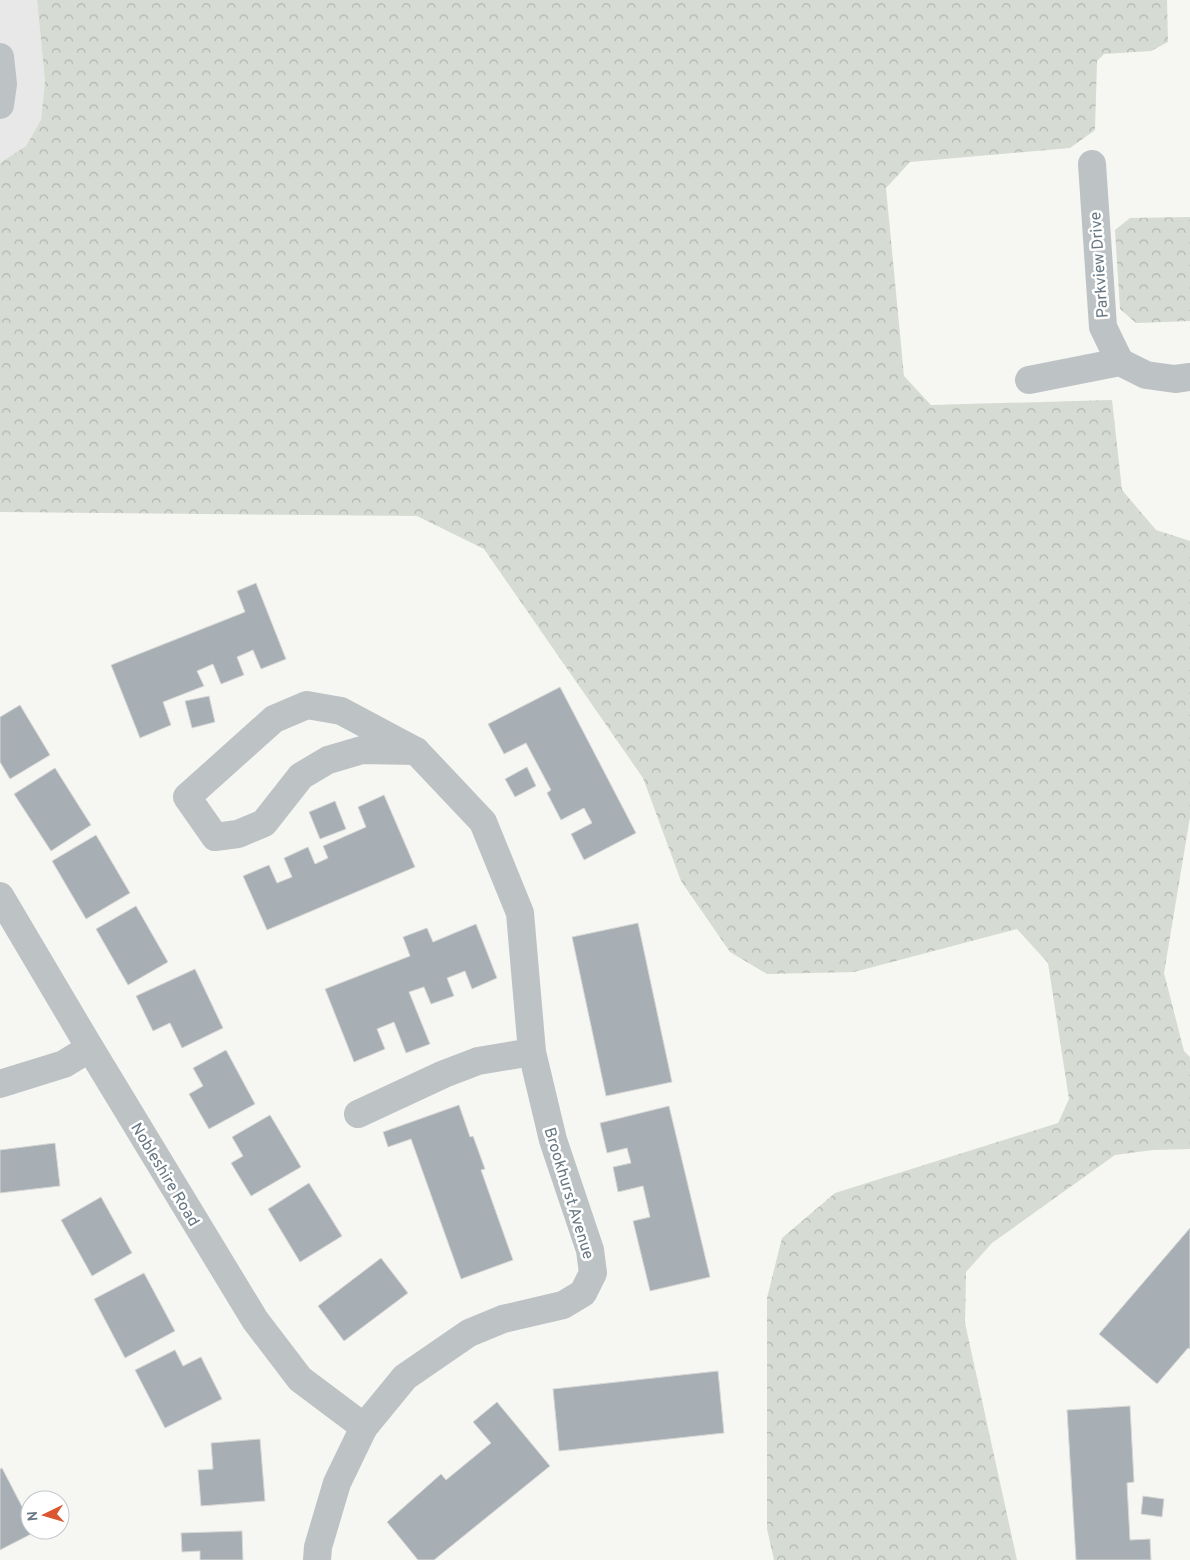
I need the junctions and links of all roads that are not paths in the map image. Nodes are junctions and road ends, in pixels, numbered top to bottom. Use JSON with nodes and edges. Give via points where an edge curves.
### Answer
{"nodes":[{"id":1,"x":0,"y":57,"type":"edge"},
{"id":2,"x":0,"y":105,"type":"edge"},
{"id":3,"x":1092,"y":164,"type":"dead end"},
{"id":4,"x":1120,"y":362,"type":"junction"},
{"id":5,"x":1190,"y":377,"type":"edge"},
{"id":6,"x":1029,"y":380,"type":"dead end"},
{"id":7,"x":416,"y":751,"type":"junction"},
{"id":8,"x":0,"y":896,"type":"edge"},
{"id":9,"x":90,"y":1048,"type":"junction"},
{"id":10,"x":532,"y":1052,"type":"junction"},
{"id":11,"x":0,"y":1084,"type":"edge"},
{"id":12,"x":358,"y":1114,"type":"dead end"},
{"id":13,"x":364,"y":1427,"type":"junction"},
{"id":14,"x":317,"y":1560,"type":"edge"}],
"edges":[{"from":1,"to":2,"type":"street","via":[[3,84]]},
{"from":3,"to":4,"type":"street","name":"Parkview Drive","via":[[1103,327]]},
{"from":4,"to":5,"type":"street","via":[[1146,375],[1175,379]]},
{"from":4,"to":6,"type":"street"},
{"from":7,"to":7,"type":"street","name":"Brookhurst Avenue","via":[[362,750],[328,760],[301,776],[264,823],[238,834],[215,837],[187,797],[274,719],[307,705],[341,712]]},
{"from":7,"to":10,"type":"street","name":"Brookhurst Avenue","via":[[483,822],[520,913]]},
{"from":8,"to":9,"type":"street","name":"Nobleshire Road"},
{"from":9,"to":11,"type":"street","via":[[64,1064]]},
{"from":9,"to":13,"type":"street","name":"Nobleshire Road","via":[[255,1320],[300,1378]]},
{"from":10,"to":12,"type":"street","via":[[478,1061]]},
{"from":10,"to":13,"type":"street","name":"Brookhurst Avenue","via":[[553,1140],[590,1250],[593,1273],[583,1294],[563,1306],[503,1319],[469,1333],[405,1377]]},
{"from":13,"to":14,"type":"street","name":"Brookhurst Avenue","via":[[337,1483]]}]}
